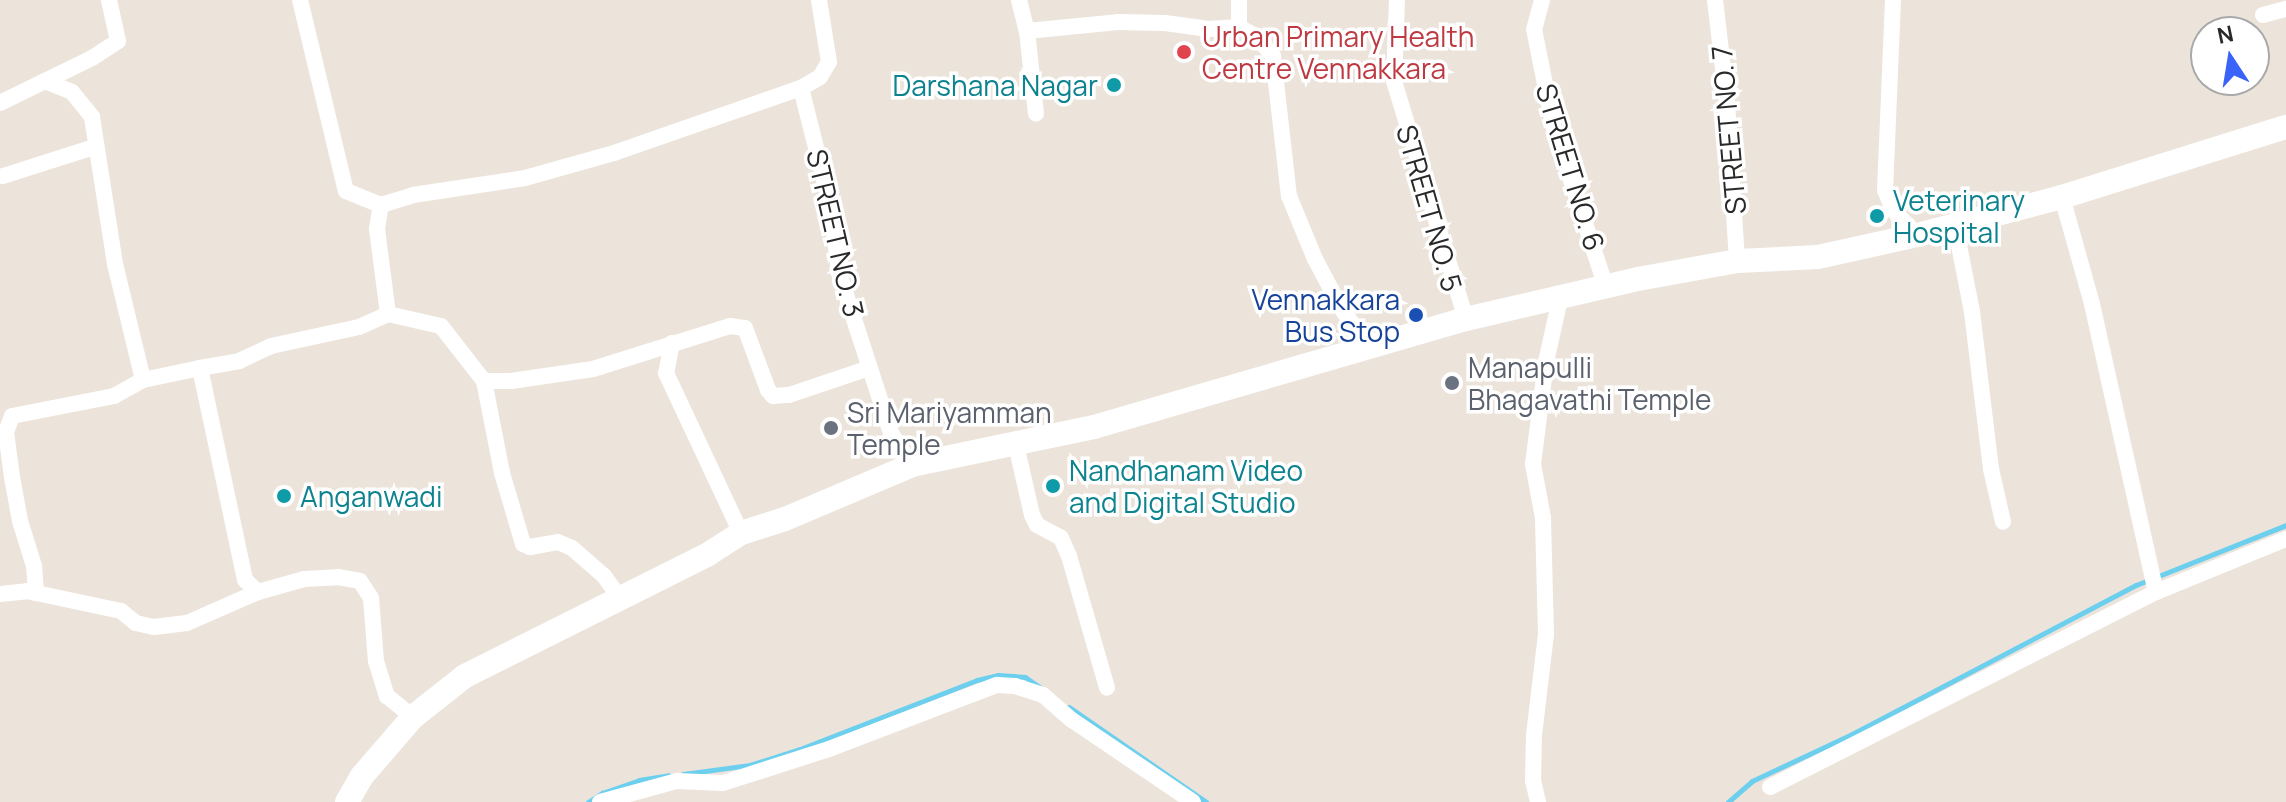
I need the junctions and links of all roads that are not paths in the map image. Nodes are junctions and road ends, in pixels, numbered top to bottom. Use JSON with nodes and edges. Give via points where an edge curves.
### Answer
{"nodes":[{"id":1,"x":109,"y":0,"type":"edge"},
{"id":2,"x":300,"y":0,"type":"edge"},
{"id":3,"x":819,"y":0,"type":"edge"},
{"id":4,"x":1019,"y":0,"type":"edge"},
{"id":5,"x":1239,"y":0,"type":"edge"},
{"id":6,"x":1397,"y":0,"type":"edge"},
{"id":7,"x":1542,"y":0,"type":"edge"},
{"id":8,"x":1715,"y":0,"type":"edge"},
{"id":9,"x":1893,"y":0,"type":"edge"},
{"id":10,"x":2286,"y":9,"type":"edge"},
{"id":11,"x":2263,"y":15,"type":"dead end"},
{"id":12,"x":1239,"y":27,"type":"junction"},
{"id":13,"x":1027,"y":31,"type":"junction"},
{"id":14,"x":45,"y":81,"type":"junction"},
{"id":15,"x":801,"y":88,"type":"junction"},
{"id":16,"x":0,"y":103,"type":"edge"},
{"id":17,"x":1036,"y":114,"type":"dead end"},
{"id":18,"x":2286,"y":127,"type":"edge"},
{"id":19,"x":94,"y":147,"type":"junction"},
{"id":20,"x":3,"y":176,"type":"dead end"},
{"id":21,"x":2062,"y":197,"type":"junction"},
{"id":22,"x":381,"y":205,"type":"junction"},
{"id":23,"x":1955,"y":225,"type":"junction"},
{"id":24,"x":1917,"y":235,"type":"junction"},
{"id":25,"x":1737,"y":261,"type":"junction"},
{"id":26,"x":1606,"y":287,"type":"junction"},
{"id":27,"x":1560,"y":299,"type":"junction"},
{"id":28,"x":388,"y":314,"type":"junction"},
{"id":29,"x":1466,"y":319,"type":"junction"},
{"id":30,"x":1370,"y":348,"type":"junction"},
{"id":31,"x":670,"y":349,"type":"junction"},
{"id":32,"x":200,"y":368,"type":"junction"},
{"id":33,"x":869,"y":368,"type":"junction"},
{"id":34,"x":143,"y":380,"type":"junction"},
{"id":35,"x":484,"y":381,"type":"junction"},
{"id":36,"x":4,"y":445,"type":"edge"},
{"id":37,"x":1016,"y":445,"type":"junction"},
{"id":38,"x":912,"y":465,"type":"junction"},
{"id":39,"x":2003,"y":522,"type":"dead end"},
{"id":40,"x":741,"y":533,"type":"junction"},
{"id":41,"x":2286,"y":539,"type":"edge"},
{"id":42,"x":258,"y":592,"type":"junction"},
{"id":43,"x":2156,"y":592,"type":"junction"},
{"id":44,"x":36,"y":593,"type":"junction"},
{"id":45,"x":0,"y":594,"type":"edge"},
{"id":46,"x":619,"y":597,"type":"junction"},
{"id":47,"x":1107,"y":688,"type":"dead end"},
{"id":48,"x":413,"y":717,"type":"junction"},
{"id":49,"x":1770,"y":787,"type":"dead end"},
{"id":50,"x":347,"y":802,"type":"edge"},
{"id":51,"x":600,"y":802,"type":"edge"},
{"id":52,"x":1193,"y":802,"type":"edge"},
{"id":53,"x":1538,"y":802,"type":"edge"}],
"edges":[{"from":1,"to":14,"type":"street","via":[[118,41]]},
{"from":2,"to":22,"type":"street","via":[[346,191]]},
{"from":3,"to":15,"type":"street","via":[[829,62],[820,77]]},
{"from":4,"to":13,"type":"street"},
{"from":5,"to":12,"type":"street"},
{"from":6,"to":29,"type":"street","name":"STREET NO. 5","via":[[1394,81]]},
{"from":7,"to":26,"type":"street","name":"STREET NO. 6","via":[[1534,29],[1554,129]]},
{"from":8,"to":25,"type":"street","name":"STREET NO. 7"},
{"from":9,"to":24,"type":"street","via":[[1885,190],[1893,210]]},
{"from":10,"to":11,"type":"street"},
{"from":12,"to":13,"type":"street","via":[[1118,22]]},
{"from":12,"to":30,"type":"street","via":[[1257,37],[1273,56],[1289,196],[1341,308]]},
{"from":13,"to":17,"type":"street"},
{"from":14,"to":16,"type":"street"},
{"from":14,"to":19,"type":"street","via":[[72,92],[92,117]]},
{"from":15,"to":22,"type":"street","via":[[525,178]]},
{"from":15,"to":33,"type":"street","name":"STREET NO. 3","via":[[831,207],[839,273]]},
{"from":18,"to":21,"type":"street"},
{"from":19,"to":20,"type":"street"},
{"from":19,"to":34,"type":"street"},
{"from":21,"to":23,"type":"street"},
{"from":21,"to":43,"type":"street","via":[[2092,304]]},
{"from":22,"to":28,"type":"street","via":[[377,229]]},
{"from":23,"to":24,"type":"street"},
{"from":23,"to":39,"type":"street"},
{"from":24,"to":25,"type":"street","via":[[1818,257]]},
{"from":25,"to":26,"type":"street"},
{"from":26,"to":27,"type":"street"},
{"from":27,"to":29,"type":"street"},
{"from":27,"to":53,"type":"street","via":[[1533,464],[1543,518],[1546,634],[1534,735]]},
{"from":28,"to":32,"type":"street","via":[[359,327]]},
{"from":28,"to":35,"type":"street","via":[[441,326]]},
{"from":29,"to":30,"type":"street"},
{"from":30,"to":37,"type":"street"},
{"from":31,"to":33,"type":"street","via":[[730,326],[745,328],[773,396]]},
{"from":31,"to":35,"type":"street","via":[[593,369]]},
{"from":31,"to":40,"type":"street","via":[[666,373]]},
{"from":32,"to":34,"type":"street"},
{"from":32,"to":42,"type":"street","via":[[245,580]]},
{"from":33,"to":38,"type":"street","name":"STREET NO. 3","via":[[891,433]]},
{"from":34,"to":36,"type":"street","via":[[114,396],[12,416]]},
{"from":35,"to":46,"type":"street","via":[[523,544],[558,542],[572,548]]},
{"from":36,"to":44,"type":"street"},
{"from":37,"to":38,"type":"street"},
{"from":37,"to":47,"type":"street","via":[[1032,515],[1037,525],[1061,538],[1069,556]]},
{"from":38,"to":40,"type":"street"},
{"from":40,"to":46,"type":"street"},
{"from":41,"to":43,"type":"street"},
{"from":42,"to":44,"type":"street","via":[[187,623],[154,627],[136,623],[121,611]]},
{"from":42,"to":48,"type":"street","via":[[304,579],[360,581],[371,598],[376,661],[387,696]]},
{"from":43,"to":49,"type":"street"},
{"from":44,"to":45,"type":"street"},
{"from":46,"to":48,"type":"street","via":[[465,676]]},
{"from":48,"to":50,"type":"street","via":[[362,776]]},
{"from":51,"to":52,"type":"street","via":[[677,781],[723,783],[997,685],[1043,695]]}]}
